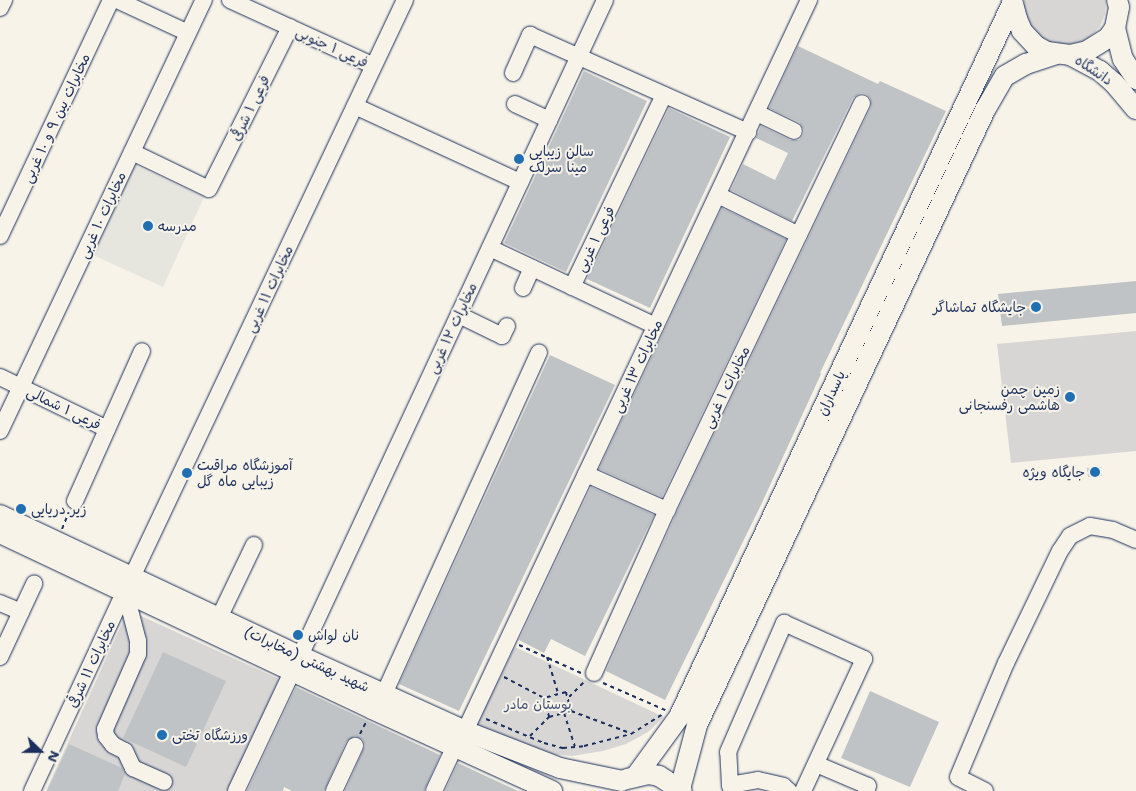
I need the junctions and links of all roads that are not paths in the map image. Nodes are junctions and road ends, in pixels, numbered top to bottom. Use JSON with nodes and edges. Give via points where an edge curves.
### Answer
{"nodes":[{"id":1,"x":4,"y":0,"type":"edge"},
{"id":2,"x":111,"y":0,"type":"edge"},
{"id":3,"x":116,"y":0,"type":"edge"},
{"id":4,"x":204,"y":0,"type":"edge"},
{"id":5,"x":230,"y":0,"type":"edge"},
{"id":6,"x":405,"y":0,"type":"edge"},
{"id":7,"x":605,"y":0,"type":"edge"},
{"id":8,"x":809,"y":0,"type":"edge"},
{"id":9,"x":1012,"y":2,"type":"edge"},
{"id":10,"x":1120,"y":2,"type":"edge"},
{"id":11,"x":0,"y":8,"type":"edge"},
{"id":12,"x":290,"y":27,"type":"junction"},
{"id":13,"x":1115,"y":28,"type":"junction"},
{"id":14,"x":188,"y":33,"type":"junction"},
{"id":15,"x":1063,"y":55,"type":"junction"},
{"id":16,"x":579,"y":57,"type":"junction"},
{"id":17,"x":374,"y":66,"type":"junction"},
{"id":18,"x":513,"y":73,"type":"dead end"},
{"id":19,"x":1136,"y":79,"type":"edge"},
{"id":20,"x":664,"y":95,"type":"junction"},
{"id":21,"x":862,"y":103,"type":"dead end"},
{"id":22,"x":515,"y":104,"type":"dead end"},
{"id":23,"x":355,"y":106,"type":"junction"},
{"id":24,"x":1136,"y":109,"type":"edge"},
{"id":25,"x":757,"y":113,"type":"junction"},
{"id":26,"x":549,"y":120,"type":"junction"},
{"id":27,"x":794,"y":131,"type":"dead end"},
{"id":28,"x":748,"y":132,"type":"junction"},
{"id":29,"x":132,"y":152,"type":"junction"},
{"id":30,"x":520,"y":182,"type":"junction"},
{"id":31,"x":718,"y":195,"type":"junction"},
{"id":32,"x":799,"y":235,"type":"junction"},
{"id":33,"x":0,"y":236,"type":"edge"},
{"id":34,"x":490,"y":248,"type":"junction"},
{"id":35,"x":532,"y":268,"type":"junction"},
{"id":36,"x":572,"y":287,"type":"junction"},
{"id":37,"x":523,"y":288,"type":"dead end"},
{"id":38,"x":459,"y":315,"type":"junction"},
{"id":39,"x":507,"y":326,"type":"dead end"},
{"id":40,"x":656,"y":326,"type":"junction"},
{"id":41,"x":142,"y":352,"type":"dead end"},
{"id":42,"x":539,"y":353,"type":"dead end"},
{"id":43,"x":0,"y":378,"type":"edge"},
{"id":44,"x":21,"y":387,"type":"junction"},
{"id":45,"x":107,"y":429,"type":"junction"},
{"id":46,"x":0,"y":431,"type":"edge"},
{"id":47,"x":586,"y":474,"type":"junction"},
{"id":48,"x":75,"y":501,"type":"road end"},
{"id":49,"x":667,"y":510,"type":"junction"},
{"id":50,"x":0,"y":516,"type":"edge"},
{"id":51,"x":0,"y":533,"type":"edge"},
{"id":52,"x":1136,"y":540,"type":"edge"},
{"id":53,"x":254,"y":545,"type":"dead end"},
{"id":54,"x":34,"y":584,"type":"dead end"},
{"id":55,"x":128,"y":584,"type":"junction"},
{"id":56,"x":0,"y":603,"type":"edge"},
{"id":57,"x":21,"y":612,"type":"junction"},
{"id":58,"x":216,"y":625,"type":"junction"},
{"id":59,"x":0,"y":657,"type":"edge"},
{"id":60,"x":296,"y":663,"type":"junction"},
{"id":61,"x":594,"y":673,"type":"road end"},
{"id":62,"x":378,"y":702,"type":"junction"},
{"id":63,"x":460,"y":738,"type":"junction"},
{"id":64,"x":355,"y":746,"type":"road end"},
{"id":65,"x":816,"y":764,"type":"junction"},
{"id":66,"x":574,"y":772,"type":"junction"},
{"id":67,"x":164,"y":782,"type":"dead end"},
{"id":68,"x":623,"y":783,"type":"edge"},
{"id":69,"x":681,"y":790,"type":"edge"},
{"id":70,"x":731,"y":790,"type":"edge"},
{"id":71,"x":32,"y":791,"type":"edge"},
{"id":72,"x":236,"y":791,"type":"edge"},
{"id":73,"x":334,"y":791,"type":"edge"},
{"id":74,"x":434,"y":791,"type":"edge"},
{"id":75,"x":552,"y":791,"type":"edge"},
{"id":76,"x":587,"y":791,"type":"edge"},
{"id":77,"x":789,"y":791,"type":"edge"},
{"id":78,"x":803,"y":791,"type":"edge"},
{"id":79,"x":866,"y":791,"type":"edge"},
{"id":80,"x":985,"y":791,"type":"edge"}],
"edges":[{"from":1,"to":11,"type":"street"},
{"from":2,"to":33,"type":"street","name":"مخابرات بین ۹ و ۱۰ غربی"},
{"from":3,"to":14,"type":"street"},
{"from":4,"to":14,"type":"street","name":"مخابرات ۱۰ غربی"},
{"from":5,"to":12,"type":"street","name":"فرعی ۱ جنوبی"},
{"from":6,"to":17,"type":"street","name":"مخابرات ۱۱ غربی"},
{"from":7,"to":16,"type":"street","name":"مخابرات ۱۲ غربی"},
{"from":8,"to":25,"type":"street","name":"مخابرات ۱۳ غربی"},
{"from":9,"to":15,"type":"main road","name":"دانشگاه","via":[[1029,40],[1039,48]]},
{"from":9,"to":68,"type":"main road","name":"پاسداران","via":[[679,717]]},
{"from":10,"to":13,"type":"main road"},
{"from":12,"to":17,"type":"street","name":"فرعی ۱ جنوبی"},
{"from":12,"to":29,"type":"street","name":"فرعی ۱ شرقی","via":[[209,189]]},
{"from":13,"to":15,"type":"main road","name":"پاسداران","via":[[1095,47]]},
{"from":13,"to":19,"type":"main road","name":"دانشگاه","via":[[1123,59]]},
{"from":14,"to":29,"type":"street","name":"مخابرات ۱۰ غربی"},
{"from":15,"to":24,"type":"main road","name":"دانشگاه","via":[[1100,71]]},
{"from":15,"to":69,"type":"main road","name":"پاسداران","via":[[1026,64],[1005,76],[985,110],[697,725]]},
{"from":16,"to":18,"type":"street","via":[[530,35]]},
{"from":16,"to":20,"type":"street"},
{"from":16,"to":26,"type":"street","name":"مخابرات ۱۲ غربی"},
{"from":17,"to":23,"type":"street","name":"مخابرات ۱۱ غربی"},
{"from":20,"to":28,"type":"street"},
{"from":20,"to":36,"type":"street","name":"فرعی ۱ غربی"},
{"from":21,"to":32,"type":"street","name":"مخابرات ۱ غربی"},
{"from":22,"to":26,"type":"street"},
{"from":23,"to":30,"type":"street"},
{"from":23,"to":55,"type":"street","name":"مخابرات ۱۱ غربی"},
{"from":25,"to":27,"type":"street"},
{"from":25,"to":28,"type":"street","name":"مخابرات ۱۳ غربی"},
{"from":26,"to":30,"type":"street","name":"مخابرات ۱۲ غربی"},
{"from":28,"to":31,"type":"street","name":"مخابرات ۱۳ غربی"},
{"from":29,"to":44,"type":"street","name":"مخابرات ۱۰ غربی"},
{"from":30,"to":34,"type":"street","name":"مخابرات ۱۲ غربی"},
{"from":31,"to":32,"type":"street"},
{"from":31,"to":40,"type":"street","name":"مخابرات ۱۳ غربی"},
{"from":32,"to":49,"type":"street","name":"مخابرات ۱ غربی"},
{"from":34,"to":35,"type":"street"},
{"from":34,"to":38,"type":"street","name":"مخابرات ۱۲ غربی"},
{"from":35,"to":36,"type":"street"},
{"from":35,"to":37,"type":"street"},
{"from":36,"to":40,"type":"street"},
{"from":38,"to":39,"type":"street","via":[[502,336]]},
{"from":38,"to":60,"type":"street","name":"مخابرات ۱۲ غربی"},
{"from":40,"to":47,"type":"street","name":"مخابرات ۱۳ غربی"},
{"from":41,"to":45,"type":"street"},
{"from":42,"to":62,"type":"street"},
{"from":43,"to":44,"type":"street"},
{"from":44,"to":45,"type":"street","name":"فرعی ۱ شمالی"},
{"from":44,"to":46,"type":"street","name":"مخابرات ۱۰ غربی"},
{"from":45,"to":48,"type":"street"},
{"from":47,"to":49,"type":"street"},
{"from":47,"to":63,"type":"street","name":"مخابرات ۱۳ غربی","via":[[499,675]]},
{"from":49,"to":61,"type":"street","name":"مخابرات ۱ غربی"},
{"from":50,"to":55,"type":"main road","name":"شهید بهشتی (مخابرات)","via":[[56,542]]},
{"from":51,"to":55,"type":"main road","name":"شهید بهشتی (مخابرات)"},
{"from":52,"to":80,"type":"street","via":[[1113,530],[1090,526],[1070,536],[1060,551],[1006,663],[958,778]]},
{"from":53,"to":58,"type":"street"},
{"from":54,"to":57,"type":"street"},
{"from":55,"to":58,"type":"main road","name":"شهید بهشتی (مخابرات)"},
{"from":55,"to":67,"type":"street","via":[[138,654],[105,729],[106,736],[113,745],[126,751],[133,768]]},
{"from":55,"to":71,"type":"street","name":"مخابرات ۱۱ شرقی"},
{"from":56,"to":57,"type":"street"},
{"from":57,"to":59,"type":"street"},
{"from":58,"to":60,"type":"main road","name":"شهید بهشتی (مخابرات)"},
{"from":60,"to":62,"type":"main road","name":"شهید بهشتی (مخابرات)"},
{"from":60,"to":72,"type":"street","name":"مخابرات ۱۲ غربی"},
{"from":62,"to":63,"type":"main road","name":"شهید بهشتی (مخابرات)"},
{"from":63,"to":66,"type":"main road","name":"شهید بهشتی (مخابرات)","via":[[513,749]]},
{"from":63,"to":74,"type":"street","name":"مخابرات ۱۳ غربی"},
{"from":63,"to":75,"type":"main road","name":"شهید بهشتی (مخابرات)"},
{"from":64,"to":73,"type":"street"},
{"from":65,"to":70,"type":"street","via":[[864,659],[784,623],[728,752]]},
{"from":65,"to":78,"type":"street"},
{"from":65,"to":79,"type":"street","via":[[868,786]]},
{"from":66,"to":68,"type":"main road","name":"شهید بهشتی (مخابرات)"},
{"from":66,"to":76,"type":"main road","via":[[585,782]]},
{"from":68,"to":69,"type":"main road","name":"شهید بهشتی (مخابرات)","via":[[659,776]]},
{"from":70,"to":77,"type":"street","via":[[758,780],[783,786]]}]}
